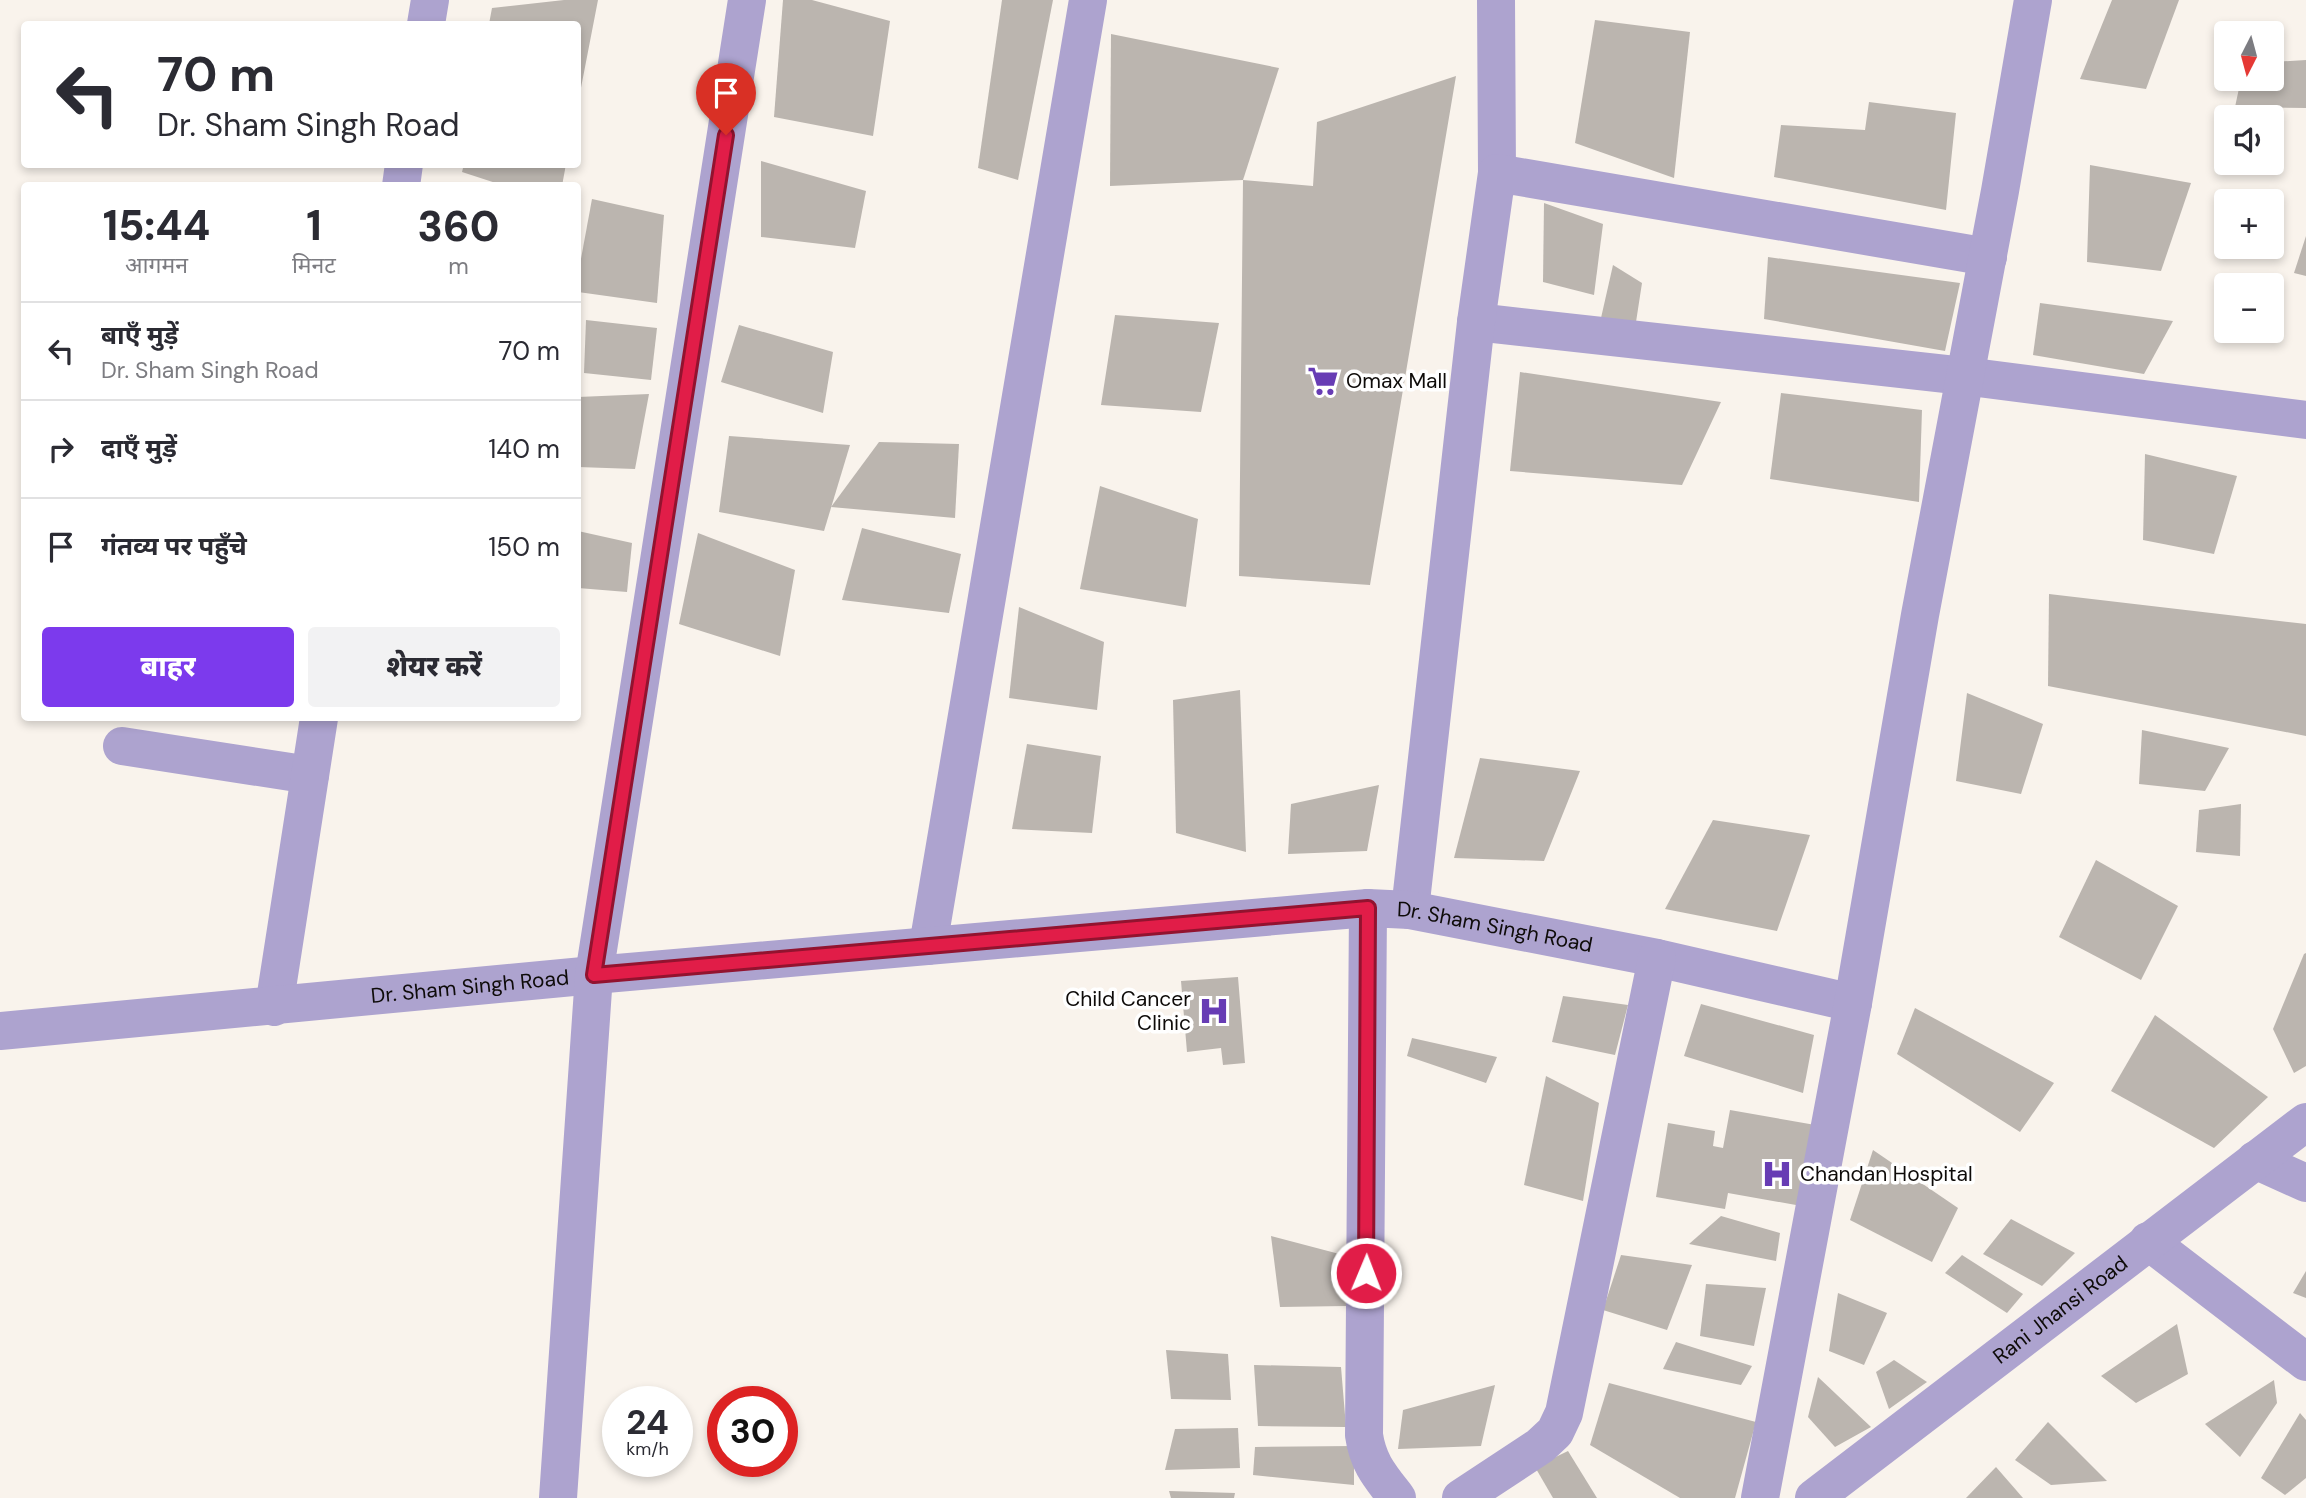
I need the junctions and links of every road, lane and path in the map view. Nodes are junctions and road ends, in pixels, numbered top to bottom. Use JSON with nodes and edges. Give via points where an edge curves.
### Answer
{"nodes":[{"id":1,"x":430,"y":0,"type":"edge"},
{"id":2,"x":747,"y":0,"type":"edge"},
{"id":3,"x":1088,"y":0,"type":"edge"},
{"id":4,"x":1496,"y":0,"type":"edge"},
{"id":5,"x":2033,"y":0,"type":"edge"},
{"id":6,"x":426,"y":21,"type":"edge"},
{"id":7,"x":1497,"y":173,"type":"junction"},
{"id":8,"x":1988,"y":257,"type":"junction"},
{"id":9,"x":1476,"y":322,"type":"junction"},
{"id":10,"x":1964,"y":376,"type":"junction"},
{"id":11,"x":2306,"y":420,"type":"edge"},
{"id":12,"x":319,"y":721,"type":"edge"},
{"id":13,"x":122,"y":746,"type":"dead end"},
{"id":14,"x":310,"y":775,"type":"junction"},
{"id":15,"x":1368,"y":908,"type":"junction"},
{"id":16,"x":1410,"y":910,"type":"junction"},
{"id":17,"x":928,"y":946,"type":"junction"},
{"id":18,"x":1657,"y":958,"type":"junction"},
{"id":19,"x":594,"y":975,"type":"junction"},
{"id":20,"x":1853,"y":1003,"type":"junction"},
{"id":21,"x":274,"y":1007,"type":"junction"},
{"id":22,"x":0,"y":1031,"type":"edge"},
{"id":23,"x":2306,"y":1122,"type":"edge"},
{"id":24,"x":2255,"y":1160,"type":"junction"},
{"id":25,"x":2306,"y":1183,"type":"edge"},
{"id":26,"x":2148,"y":1241,"type":"junction"},
{"id":27,"x":2306,"y":1362,"type":"edge"},
{"id":28,"x":558,"y":1498,"type":"edge"},
{"id":29,"x":1397,"y":1498,"type":"edge"},
{"id":30,"x":1461,"y":1498,"type":"edge"},
{"id":31,"x":1760,"y":1498,"type":"edge"},
{"id":32,"x":1814,"y":1498,"type":"edge"}],
"edges":[{"from":1,"to":6,"type":"street"},
{"from":2,"to":19,"type":"street"},
{"from":3,"to":17,"type":"street"},
{"from":4,"to":7,"type":"street"},
{"from":5,"to":8,"type":"street"},
{"from":7,"to":8,"type":"street"},
{"from":7,"to":9,"type":"street"},
{"from":8,"to":10,"type":"street"},
{"from":9,"to":10,"type":"street"},
{"from":9,"to":16,"type":"street"},
{"from":10,"to":11,"type":"street"},
{"from":10,"to":20,"type":"street"},
{"from":12,"to":14,"type":"street"},
{"from":13,"to":14,"type":"street"},
{"from":14,"to":21,"type":"street"},
{"from":15,"to":16,"type":"street","name":"Dr. Sham Singh Road"},
{"from":15,"to":17,"type":"street","name":"Dr. Sham Singh Road"},
{"from":15,"to":29,"type":"street","via":[[1364,1435],[1371,1461]]},
{"from":16,"to":18,"type":"street","name":"Dr. Sham Singh Road"},
{"from":17,"to":19,"type":"street","name":"Dr. Sham Singh Road"},
{"from":18,"to":20,"type":"street","name":"Dr. Sham Singh Road"},
{"from":18,"to":30,"type":"street","via":[[1564,1413],[1556,1432],[1540,1446]]},
{"from":19,"to":21,"type":"street","name":"Dr. Sham Singh Road"},
{"from":19,"to":28,"type":"street"},
{"from":20,"to":31,"type":"street"},
{"from":21,"to":22,"type":"street","name":"Dr. Sham Singh Road"},
{"from":23,"to":24,"type":"street","name":"Rani Jhansi Road"},
{"from":24,"to":25,"type":"street"},
{"from":24,"to":26,"type":"street","name":"Rani Jhansi Road"},
{"from":26,"to":27,"type":"street"},
{"from":26,"to":32,"type":"street","name":"Rani Jhansi Road"}]}
